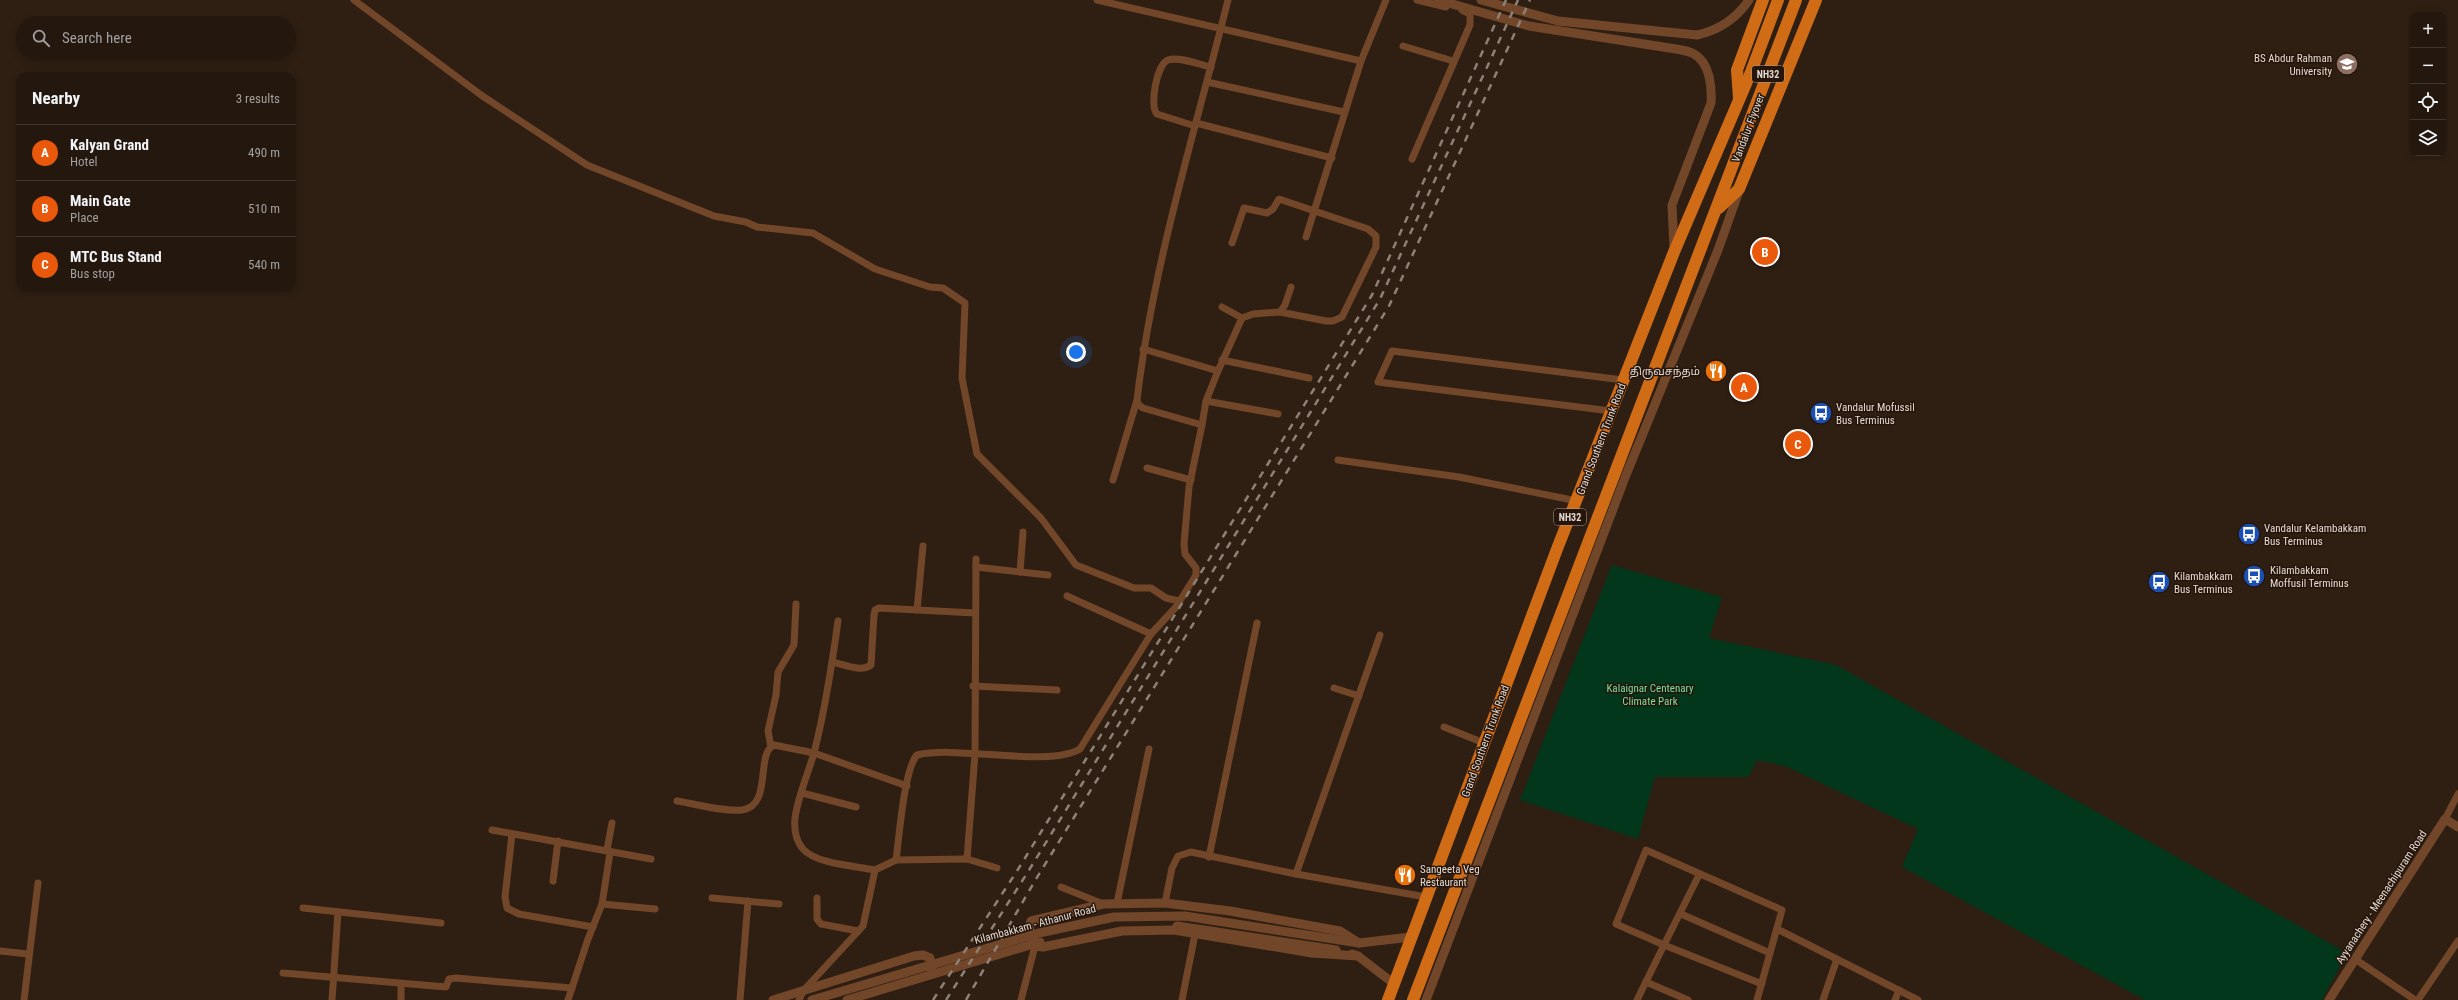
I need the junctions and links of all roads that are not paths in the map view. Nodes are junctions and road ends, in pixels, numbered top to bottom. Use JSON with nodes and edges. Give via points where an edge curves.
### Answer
{"nodes":[{"id":1,"x":354,"y":0,"type":"edge"},
{"id":2,"x":1097,"y":0,"type":"edge"},
{"id":3,"x":1228,"y":0,"type":"edge"},
{"id":4,"x":1386,"y":0,"type":"edge"},
{"id":5,"x":1417,"y":0,"type":"edge"},
{"id":6,"x":1438,"y":0,"type":"edge"},
{"id":7,"x":1481,"y":0,"type":"edge"},
{"id":8,"x":1749,"y":0,"type":"edge"},
{"id":9,"x":1763,"y":0,"type":"edge"},
{"id":10,"x":1778,"y":0,"type":"edge"},
{"id":11,"x":1796,"y":0,"type":"edge"},
{"id":12,"x":1816,"y":0,"type":"edge"},
{"id":13,"x":1471,"y":16,"type":"junction"},
{"id":14,"x":1221,"y":28,"type":"junction"},
{"id":15,"x":1403,"y":46,"type":"dead end"},
{"id":16,"x":1361,"y":61,"type":"junction"},
{"id":17,"x":1453,"y":61,"type":"junction"},
{"id":18,"x":1211,"y":68,"type":"junction"},
{"id":19,"x":1207,"y":82,"type":"junction"},
{"id":20,"x":1739,"y":101,"type":"junction"},
{"id":21,"x":1344,"y":112,"type":"junction"},
{"id":22,"x":1195,"y":125,"type":"junction"},
{"id":23,"x":1332,"y":158,"type":"junction"},
{"id":24,"x":1412,"y":158,"type":"dead end"},
{"id":25,"x":1739,"y":189,"type":"junction"},
{"id":26,"x":1314,"y":210,"type":"junction"},
{"id":27,"x":1717,"y":211,"type":"junction"},
{"id":28,"x":1306,"y":237,"type":"dead end"},
{"id":29,"x":1232,"y":243,"type":"dead end"},
{"id":30,"x":1674,"y":252,"type":"junction"},
{"id":31,"x":1291,"y":287,"type":"dead end"},
{"id":32,"x":1222,"y":307,"type":"dead end"},
{"id":33,"x":1280,"y":312,"type":"junction"},
{"id":34,"x":1242,"y":318,"type":"junction"},
{"id":35,"x":1143,"y":349,"type":"junction"},
{"id":36,"x":1222,"y":360,"type":"junction"},
{"id":37,"x":1218,"y":371,"type":"junction"},
{"id":38,"x":1309,"y":378,"type":"dead end"},
{"id":39,"x":1623,"y":380,"type":"junction"},
{"id":40,"x":1137,"y":400,"type":"junction"},
{"id":41,"x":1206,"y":401,"type":"junction"},
{"id":42,"x":1611,"y":411,"type":"junction"},
{"id":43,"x":1278,"y":414,"type":"dead end"},
{"id":44,"x":1202,"y":425,"type":"junction"},
{"id":45,"x":1338,"y":460,"type":"dead end"},
{"id":46,"x":1147,"y":468,"type":"dead end"},
{"id":47,"x":1113,"y":480,"type":"dead end"},
{"id":48,"x":1191,"y":480,"type":"junction"},
{"id":49,"x":1577,"y":501,"type":"junction"},
{"id":50,"x":1023,"y":532,"type":"dead end"},
{"id":51,"x":923,"y":546,"type":"dead end"},
{"id":52,"x":976,"y":559,"type":"dead end"},
{"id":53,"x":976,"y":567,"type":"junction"},
{"id":54,"x":1020,"y":572,"type":"junction"},
{"id":55,"x":1048,"y":575,"type":"dead end"},
{"id":56,"x":1067,"y":596,"type":"dead end"},
{"id":57,"x":1179,"y":601,"type":"junction"},
{"id":58,"x":796,"y":604,"type":"dead end"},
{"id":59,"x":917,"y":610,"type":"junction"},
{"id":60,"x":975,"y":613,"type":"junction"},
{"id":61,"x":838,"y":622,"type":"dead end"},
{"id":62,"x":1257,"y":623,"type":"dead end"},
{"id":63,"x":1151,"y":634,"type":"junction"},
{"id":64,"x":1380,"y":635,"type":"dead end"},
{"id":65,"x":832,"y":662,"type":"junction"},
{"id":66,"x":973,"y":686,"type":"junction"},
{"id":67,"x":1334,"y":688,"type":"dead end"},
{"id":68,"x":1057,"y":690,"type":"dead end"},
{"id":69,"x":1359,"y":696,"type":"junction"},
{"id":70,"x":1444,"y":727,"type":"dead end"},
{"id":71,"x":1484,"y":743,"type":"junction"},
{"id":72,"x":771,"y":747,"type":"junction"},
{"id":73,"x":1149,"y":749,"type":"dead end"},
{"id":74,"x":814,"y":753,"type":"junction"},
{"id":75,"x":975,"y":754,"type":"junction"},
{"id":76,"x":907,"y":786,"type":"junction"},
{"id":77,"x":802,"y":793,"type":"junction"},
{"id":78,"x":2458,"y":794,"type":"edge"},
{"id":79,"x":677,"y":801,"type":"dead end"},
{"id":80,"x":856,"y":807,"type":"dead end"},
{"id":81,"x":2445,"y":819,"type":"junction"},
{"id":82,"x":612,"y":823,"type":"dead end"},
{"id":83,"x":2458,"y":827,"type":"edge"},
{"id":84,"x":492,"y":830,"type":"dead end"},
{"id":85,"x":512,"y":834,"type":"junction"},
{"id":86,"x":558,"y":841,"type":"junction"},
{"id":87,"x":608,"y":852,"type":"junction"},
{"id":88,"x":1209,"y":857,"type":"junction"},
{"id":89,"x":651,"y":859,"type":"dead end"},
{"id":90,"x":967,"y":859,"type":"junction"},
{"id":91,"x":896,"y":860,"type":"junction"},
{"id":92,"x":997,"y":868,"type":"dead end"},
{"id":93,"x":875,"y":870,"type":"junction"},
{"id":94,"x":1296,"y":874,"type":"junction"},
{"id":95,"x":1699,"y":875,"type":"junction"},
{"id":96,"x":553,"y":881,"type":"dead end"},
{"id":97,"x":38,"y":883,"type":"dead end"},
{"id":98,"x":1061,"y":887,"type":"dead end"},
{"id":99,"x":1426,"y":897,"type":"junction"},
{"id":100,"x":712,"y":898,"type":"dead end"},
{"id":101,"x":817,"y":898,"type":"dead end"},
{"id":102,"x":748,"y":901,"type":"junction"},
{"id":103,"x":1117,"y":903,"type":"junction"},
{"id":104,"x":1165,"y":903,"type":"junction"},
{"id":105,"x":602,"y":904,"type":"junction"},
{"id":106,"x":779,"y":904,"type":"dead end"},
{"id":107,"x":1103,"y":904,"type":"junction"},
{"id":108,"x":303,"y":908,"type":"dead end"},
{"id":109,"x":655,"y":909,"type":"dead end"},
{"id":110,"x":338,"y":912,"type":"junction"},
{"id":111,"x":1681,"y":914,"type":"junction"},
{"id":112,"x":441,"y":923,"type":"dead end"},
{"id":113,"x":593,"y":927,"type":"junction"},
{"id":114,"x":1777,"y":928,"type":"junction"},
{"id":115,"x":858,"y":931,"type":"junction"},
{"id":116,"x":1195,"y":934,"type":"junction"},
{"id":117,"x":1411,"y":937,"type":"junction"},
{"id":118,"x":2458,"y":941,"type":"edge"},
{"id":119,"x":1359,"y":943,"type":"junction"},
{"id":120,"x":1664,"y":945,"type":"junction"},
{"id":121,"x":1035,"y":946,"type":"junction"},
{"id":122,"x":0,"y":951,"type":"edge"},
{"id":123,"x":1770,"y":953,"type":"junction"},
{"id":124,"x":28,"y":954,"type":"junction"},
{"id":125,"x":1358,"y":956,"type":"junction"},
{"id":126,"x":1837,"y":959,"type":"junction"},
{"id":127,"x":2355,"y":959,"type":"junction"},
{"id":128,"x":283,"y":973,"type":"dead end"},
{"id":129,"x":332,"y":977,"type":"junction"},
{"id":130,"x":1646,"y":982,"type":"junction"},
{"id":131,"x":1393,"y":983,"type":"junction"},
{"id":132,"x":401,"y":984,"type":"junction"},
{"id":133,"x":1762,"y":984,"type":"junction"},
{"id":134,"x":572,"y":988,"type":"junction"},
{"id":135,"x":1900,"y":990,"type":"junction"},
{"id":136,"x":803,"y":991,"type":"junction"},
{"id":137,"x":24,"y":1000,"type":"edge"},
{"id":138,"x":332,"y":1000,"type":"edge"},
{"id":139,"x":401,"y":1000,"type":"edge"},
{"id":140,"x":568,"y":1000,"type":"edge"},
{"id":141,"x":740,"y":1000,"type":"edge"},
{"id":142,"x":773,"y":1000,"type":"edge"},
{"id":143,"x":799,"y":1000,"type":"edge"},
{"id":144,"x":812,"y":1000,"type":"edge"},
{"id":145,"x":846,"y":1000,"type":"edge"},
{"id":146,"x":867,"y":1000,"type":"edge"},
{"id":147,"x":1021,"y":1000,"type":"edge"},
{"id":148,"x":1182,"y":1000,"type":"edge"},
{"id":149,"x":1388,"y":1000,"type":"edge"},
{"id":150,"x":1413,"y":1000,"type":"edge"},
{"id":151,"x":1426,"y":1000,"type":"edge"},
{"id":152,"x":1637,"y":1000,"type":"edge"},
{"id":153,"x":1688,"y":1000,"type":"edge"},
{"id":154,"x":1757,"y":1000,"type":"edge"},
{"id":155,"x":1823,"y":1000,"type":"edge"},
{"id":156,"x":1895,"y":1000,"type":"edge"},
{"id":157,"x":1918,"y":1000,"type":"edge"},
{"id":158,"x":2329,"y":1000,"type":"edge"},
{"id":159,"x":2415,"y":1000,"type":"edge"},
{"id":160,"x":2418,"y":1000,"type":"edge"}],
"edges":[{"from":1,"to":57,"type":"street","via":[[481,95],[588,165],[714,216],[746,222],[757,227],[813,233],[875,269],[930,287],[943,288],[965,303],[962,378],[977,454],[1041,518],[1076,565],[1134,588],[1151,588],[1166,598]]},
{"from":2,"to":14,"type":"street"},
{"from":3,"to":14,"type":"street"},
{"from":4,"to":16,"type":"street"},
{"from":5,"to":13,"type":"street","via":[[1466,11]]},
{"from":6,"to":30,"type":"street","via":[[1529,26],[1694,54],[1707,71],[1712,90],[1711,103],[1672,204]]},
{"from":7,"to":8,"type":"street","via":[[1558,21],[1697,35],[1712,32],[1728,23]]},
{"from":7,"to":13,"type":"street"},
{"from":9,"to":20,"type":"highway","via":[[1737,70]]},
{"from":10,"to":20,"type":"highway","name":"Vandalur Flyover","number":"NH32"},
{"from":11,"to":27,"type":"highway","name":"Vandalur Flyover","number":"NH32"},
{"from":12,"to":25,"type":"highway"},
{"from":13,"to":17,"type":"street","via":[[1470,25]]},
{"from":14,"to":16,"type":"street"},
{"from":14,"to":18,"type":"street"},
{"from":15,"to":17,"type":"street"},
{"from":16,"to":21,"type":"street"},
{"from":17,"to":24,"type":"street"},
{"from":18,"to":19,"type":"street"},
{"from":18,"to":22,"type":"street","via":[[1172,59],[1164,62],[1160,68],[1153,110],[1157,114]]},
{"from":19,"to":21,"type":"street"},
{"from":19,"to":22,"type":"street"},
{"from":20,"to":30,"type":"highway","name":"Grand Southern Trunk Road","number":"NH32"},
{"from":21,"to":23,"type":"street"},
{"from":22,"to":23,"type":"street"},
{"from":22,"to":35,"type":"street"},
{"from":23,"to":26,"type":"street"},
{"from":25,"to":27,"type":"highway"},
{"from":25,"to":151,"type":"street","via":[[1718,250],[1626,475]]},
{"from":26,"to":28,"type":"street"},
{"from":26,"to":29,"type":"street","via":[[1279,198],[1267,213],[1244,208]]},
{"from":26,"to":33,"type":"street","via":[[1374,233],[1376,248],[1342,317],[1326,321]]},
{"from":27,"to":150,"type":"highway","number":"NH32","via":[[1655,364]]},
{"from":30,"to":39,"type":"highway","name":"Grand Southern Trunk Road","number":"NH32"},
{"from":31,"to":33,"type":"street","via":[[1285,306]]},
{"from":32,"to":34,"type":"street"},
{"from":33,"to":34,"type":"street","via":[[1253,314]]},
{"from":34,"to":36,"type":"street"},
{"from":35,"to":37,"type":"street"},
{"from":35,"to":40,"type":"street"},
{"from":36,"to":37,"type":"street"},
{"from":36,"to":38,"type":"street"},
{"from":37,"to":41,"type":"street"},
{"from":39,"to":42,"type":"highway","name":"Grand Southern Trunk Road","number":"NH32"},
{"from":39,"to":42,"type":"street","via":[[1392,351],[1378,382]]},
{"from":40,"to":44,"type":"street","via":[[1142,408]]},
{"from":40,"to":47,"type":"street"},
{"from":41,"to":43,"type":"street"},
{"from":41,"to":44,"type":"street"},
{"from":42,"to":49,"type":"highway","name":"Grand Southern Trunk Road","number":"NH32"},
{"from":44,"to":48,"type":"street"},
{"from":45,"to":49,"type":"street","via":[[1459,477]]},
{"from":46,"to":48,"type":"street"},
{"from":48,"to":57,"type":"street","via":[[1184,544],[1185,554],[1197,570],[1191,586]]},
{"from":49,"to":71,"type":"highway","name":"Grand Southern Trunk Road","number":"NH32"},
{"from":50,"to":54,"type":"street"},
{"from":51,"to":59,"type":"street"},
{"from":52,"to":53,"type":"street"},
{"from":53,"to":54,"type":"street"},
{"from":53,"to":60,"type":"street"},
{"from":54,"to":55,"type":"street"},
{"from":56,"to":63,"type":"street"},
{"from":57,"to":63,"type":"street"},
{"from":58,"to":72,"type":"street","via":[[794,646],[778,672],[768,731]]},
{"from":59,"to":60,"type":"street"},
{"from":59,"to":65,"type":"street","via":[[875,610],[872,662],[869,667],[860,669]]},
{"from":60,"to":66,"type":"street"},
{"from":61,"to":65,"type":"street"},
{"from":62,"to":88,"type":"street"},
{"from":63,"to":75,"type":"street","via":[[1080,749],[1060,756]]},
{"from":64,"to":69,"type":"street"},
{"from":65,"to":74,"type":"street"},
{"from":66,"to":68,"type":"street"},
{"from":66,"to":75,"type":"street"},
{"from":67,"to":69,"type":"street"},
{"from":69,"to":94,"type":"street"},
{"from":70,"to":71,"type":"street"},
{"from":71,"to":99,"type":"highway","name":"Grand Southern Trunk Road","number":"NH32"},
{"from":72,"to":74,"type":"street","via":[[781,745]]},
{"from":72,"to":79,"type":"street","via":[[759,795],[750,807],[735,810]]},
{"from":73,"to":103,"type":"street"},
{"from":74,"to":76,"type":"street"},
{"from":74,"to":77,"type":"street"},
{"from":75,"to":76,"type":"street","via":[[916,755]]},
{"from":75,"to":90,"type":"street"},
{"from":76,"to":91,"type":"street"},
{"from":77,"to":80,"type":"street"},
{"from":77,"to":93,"type":"street","via":[[795,816],[795,832],[803,850],[812,857]]},
{"from":78,"to":81,"type":"street"},
{"from":81,"to":83,"type":"street"},
{"from":81,"to":127,"type":"street","name":"Ayyanachery - Meenachipuram Road"},
{"from":82,"to":87,"type":"street"},
{"from":84,"to":85,"type":"street"},
{"from":85,"to":86,"type":"street"},
{"from":85,"to":113,"type":"street","via":[[505,897],[507,908],[519,914]]},
{"from":86,"to":87,"type":"street"},
{"from":86,"to":96,"type":"street"},
{"from":87,"to":89,"type":"street"},
{"from":87,"to":105,"type":"street"},
{"from":88,"to":94,"type":"street"},
{"from":88,"to":104,"type":"street","via":[[1191,852],[1178,856],[1172,868]]},
{"from":90,"to":91,"type":"street"},
{"from":90,"to":92,"type":"street"},
{"from":91,"to":93,"type":"street"},
{"from":93,"to":115,"type":"street","via":[[863,926]]},
{"from":94,"to":99,"type":"street"},
{"from":95,"to":111,"type":"street"},
{"from":95,"to":114,"type":"street","via":[[1782,910]]},
{"from":95,"to":120,"type":"street","via":[[1646,850],[1616,924]]},
{"from":97,"to":124,"type":"street"},
{"from":98,"to":107,"type":"street"},
{"from":99,"to":117,"type":"highway","name":"Grand Southern Trunk Road","number":"NH32"},
{"from":100,"to":102,"type":"street"},
{"from":101,"to":115,"type":"street","via":[[817,918],[821,924]]},
{"from":102,"to":106,"type":"street"},
{"from":102,"to":141,"type":"street"},
{"from":103,"to":104,"type":"street"},
{"from":103,"to":107,"type":"street"},
{"from":104,"to":119,"type":"street","via":[[1230,911],[1340,931]]},
{"from":105,"to":109,"type":"street"},
{"from":105,"to":113,"type":"street"},
{"from":107,"to":121,"type":"street","via":[[1031,921],[1029,927]]},
{"from":108,"to":110,"type":"street"},
{"from":110,"to":112,"type":"street"},
{"from":110,"to":129,"type":"street"},
{"from":111,"to":120,"type":"street"},
{"from":111,"to":123,"type":"street"},
{"from":113,"to":134,"type":"street"},
{"from":114,"to":123,"type":"street"},
{"from":114,"to":126,"type":"street"},
{"from":115,"to":136,"type":"street"},
{"from":116,"to":121,"type":"street","via":[[1174,930],[1122,931],[1044,947]]},
{"from":116,"to":125,"type":"street","via":[[1312,953]]},
{"from":116,"to":148,"type":"street"},
{"from":117,"to":119,"type":"street","name":"Kilambakkam - Athanur Road"},
{"from":117,"to":131,"type":"highway","number":"NH32"},
{"from":118,"to":160,"type":"street"},
{"from":119,"to":144,"type":"street","name":"Kilambakkam - Athanur Road","via":[[1185,916],[1114,917],[1039,933]]},
{"from":120,"to":130,"type":"street"},
{"from":120,"to":133,"type":"street"},
{"from":121,"to":147,"type":"street"},
{"from":122,"to":124,"type":"street"},
{"from":123,"to":133,"type":"street"},
{"from":124,"to":137,"type":"street"},
{"from":125,"to":131,"type":"street","name":"Kilambakkam - Athanur Road"},
{"from":125,"to":145,"type":"street","name":"Kilambakkam - Athanur Road","via":[[1339,950],[1191,926],[1121,925],[1060,937]]},
{"from":126,"to":135,"type":"street"},
{"from":126,"to":155,"type":"street"},
{"from":127,"to":158,"type":"street","name":"Ayyanachery - Meenachipuram Road"},
{"from":127,"to":159,"type":"street"},
{"from":128,"to":129,"type":"street"},
{"from":129,"to":132,"type":"street"},
{"from":129,"to":138,"type":"street"},
{"from":130,"to":152,"type":"street"},
{"from":130,"to":153,"type":"street"},
{"from":131,"to":149,"type":"highway","number":"NH32"},
{"from":132,"to":134,"type":"street","via":[[446,987],[449,979],[456,978]]},
{"from":132,"to":139,"type":"street"},
{"from":133,"to":154,"type":"street"},
{"from":134,"to":140,"type":"street"},
{"from":135,"to":156,"type":"street"},
{"from":135,"to":157,"type":"street"},
{"from":136,"to":142,"type":"street"},
{"from":136,"to":143,"type":"street"},
{"from":136,"to":146,"type":"street","via":[[914,956],[930,958],[933,964],[932,971],[923,981]]}]}
